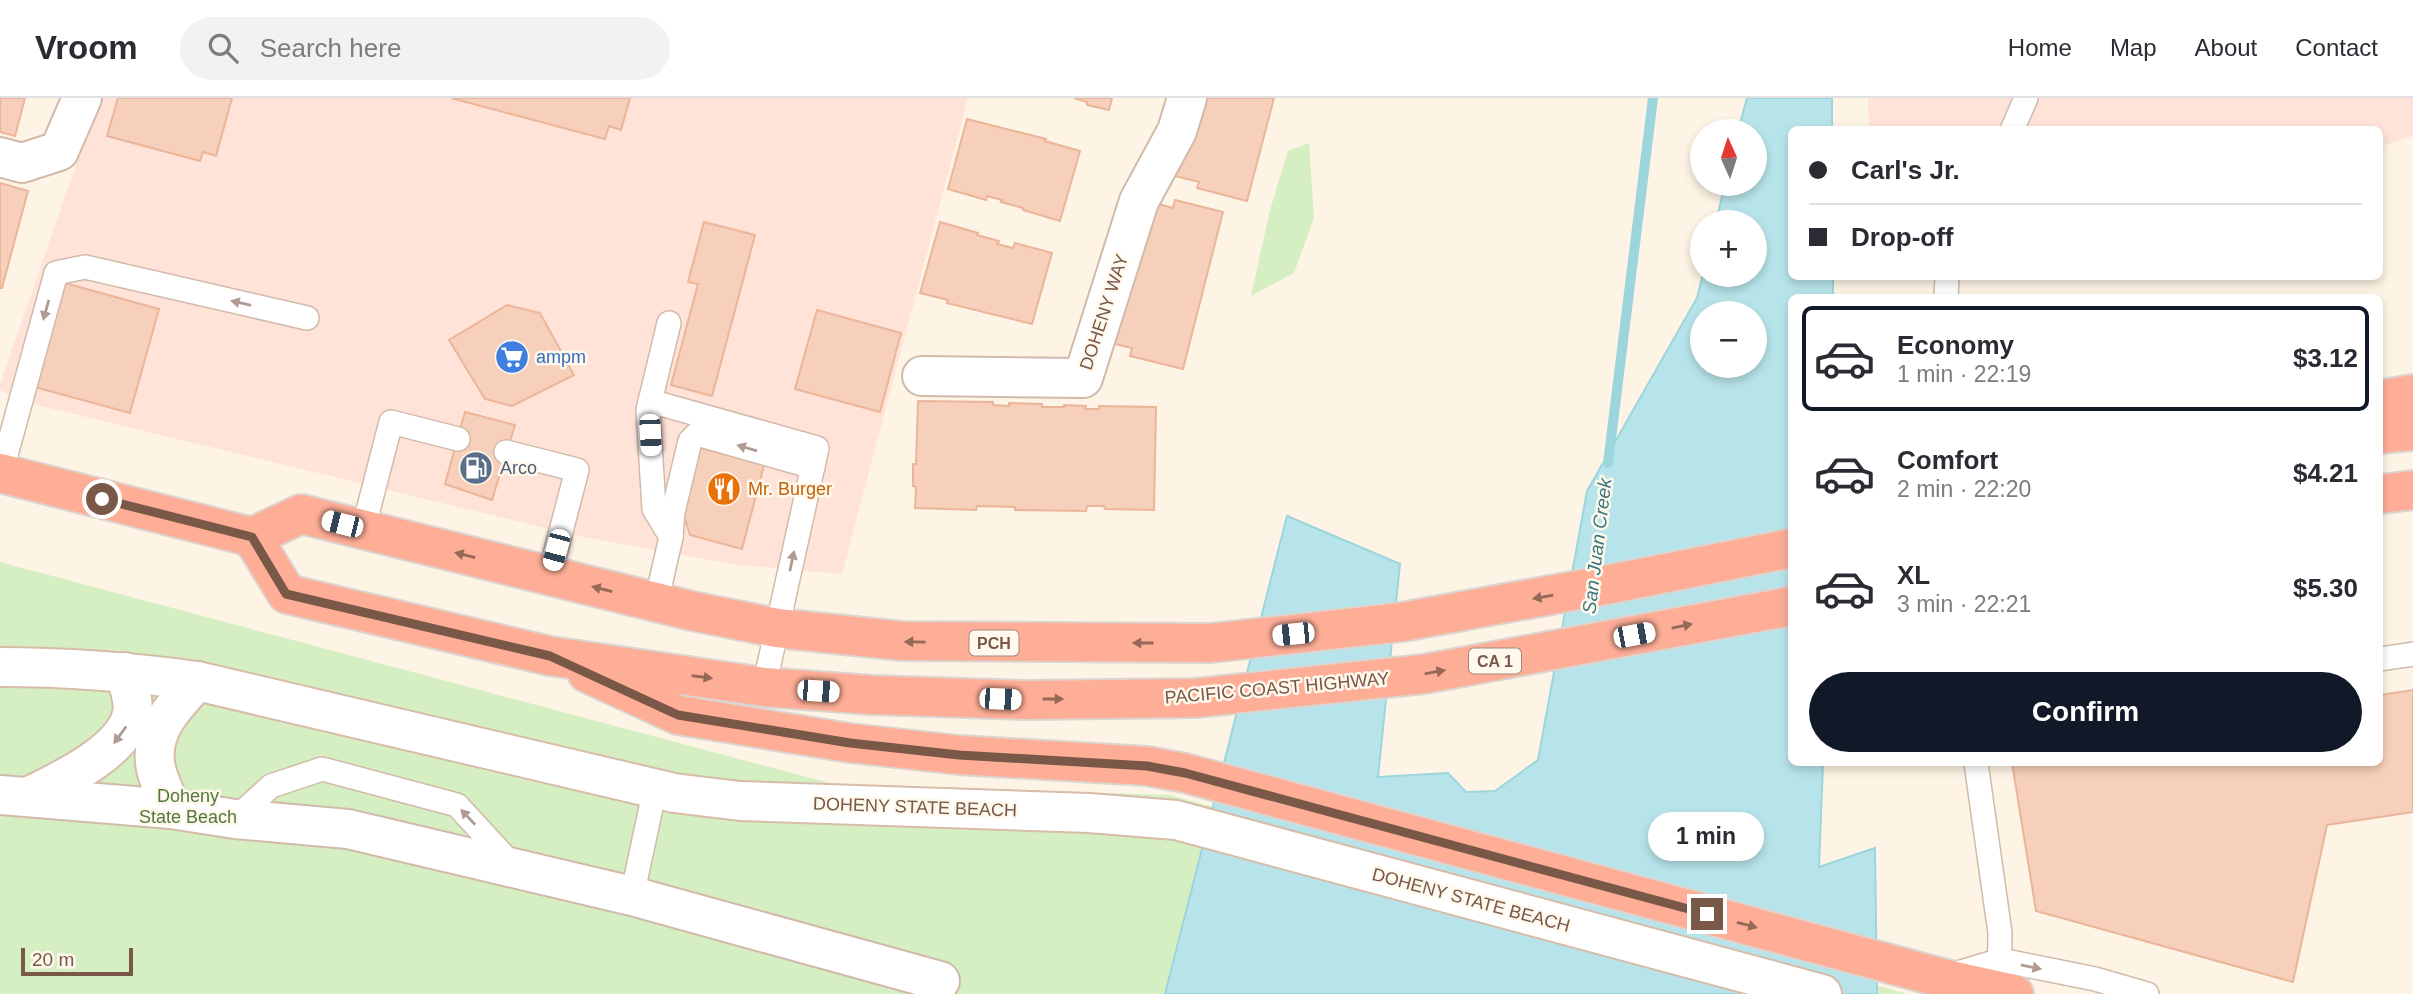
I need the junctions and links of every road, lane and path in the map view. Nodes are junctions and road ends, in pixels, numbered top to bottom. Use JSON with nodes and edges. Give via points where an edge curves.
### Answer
{"nodes":[{"id":1,"x":82,"y":98,"type":"edge"},
{"id":2,"x":1187,"y":98,"type":"edge"},
{"id":3,"x":2026,"y":98,"type":"edge"},
{"id":4,"x":2014,"y":126,"type":"edge"},
{"id":5,"x":0,"y":157,"type":"edge"},
{"id":6,"x":307,"y":318,"type":"dead end"},
{"id":7,"x":669,"y":323,"type":"dead end"},
{"id":8,"x":922,"y":376,"type":"dead end"},
{"id":9,"x":2413,"y":394,"type":"edge"},
{"id":10,"x":2383,"y":399,"type":"edge"},
{"id":11,"x":650,"y":401,"type":"junction"},
{"id":12,"x":2413,"y":431,"type":"edge"},
{"id":13,"x":2383,"y":434,"type":"edge"},
{"id":14,"x":458,"y":439,"type":"dead end"},
{"id":15,"x":506,"y":452,"type":"dead end"},
{"id":16,"x":813,"y":467,"type":"junction"},
{"id":17,"x":1,"y":473,"type":"edge"},
{"id":18,"x":2413,"y":490,"type":"edge"},
{"id":19,"x":2383,"y":494,"type":"edge"},
{"id":20,"x":363,"y":530,"type":"junction"},
{"id":21,"x":1788,"y":535,"type":"edge"},
{"id":22,"x":252,"y":537,"type":"junction"},
{"id":23,"x":671,"y":537,"type":"junction"},
{"id":24,"x":1788,"y":549,"type":"edge"},
{"id":25,"x":549,"y":577,"type":"junction"},
{"id":26,"x":1611,"y":584,"type":"junction"},
{"id":27,"x":656,"y":603,"type":"junction"},
{"id":28,"x":1788,"y":607,"type":"edge"},
{"id":29,"x":777,"y":628,"type":"junction"},
{"id":30,"x":2413,"y":654,"type":"edge"},
{"id":31,"x":550,"y":656,"type":"junction"},
{"id":32,"x":2383,"y":659,"type":"edge"},
{"id":33,"x":0,"y":667,"type":"edge"},
{"id":34,"x":125,"y":672,"type":"junction"},
{"id":35,"x":197,"y":681,"type":"junction"},
{"id":36,"x":764,"y":687,"type":"junction"},
{"id":37,"x":1976,"y":766,"type":"edge"},
{"id":38,"x":655,"y":789,"type":"junction"},
{"id":39,"x":14,"y":796,"type":"edge"},
{"id":40,"x":171,"y":809,"type":"junction"},
{"id":41,"x":235,"y":819,"type":"junction"},
{"id":42,"x":514,"y":867,"type":"junction"},
{"id":43,"x":632,"y":895,"type":"junction"},
{"id":44,"x":940,"y":981,"type":"dead end"},
{"id":45,"x":2005,"y":981,"type":"edge"},
{"id":46,"x":1822,"y":994,"type":"edge"},
{"id":47,"x":2147,"y":994,"type":"edge"}],
"edges":[{"from":1,"to":5,"type":"street","via":[[59,151],[22,163]]},
{"from":2,"to":8,"type":"street","name":"DOHENY WAY","via":[[1177,131],[1139,201],[1083,378]]},
{"from":3,"to":4,"type":"lane"},
{"from":6,"to":17,"type":"lane","one_way":true,"via":[[85,267],[56,272]]},
{"from":7,"to":11,"type":"lane"},
{"from":9,"to":10,"type":"highway"},
{"from":11,"to":16,"type":"lane","via":[[817,448]]},
{"from":11,"to":23,"type":"lane","via":[[654,509]]},
{"from":12,"to":13,"type":"highway"},
{"from":14,"to":20,"type":"lane","via":[[391,422]]},
{"from":15,"to":25,"type":"lane","via":[[577,470]]},
{"from":16,"to":23,"type":"lane","one_way":true,"via":[[698,434],[690,441]]},
{"from":29,"to":16,"type":"lane","one_way":true},
{"from":17,"to":22,"type":"highway"},
{"from":18,"to":19,"type":"highway"},
{"from":20,"to":22,"type":"highway","number":"PCH","via":[[301,514]]},
{"from":25,"to":20,"type":"highway","number":"PCH","one_way":true},
{"from":21,"to":26,"type":"highway"},
{"from":22,"to":31,"type":"highway","name":"PACIFIC COAST HIGHWAY","via":[[286,594]]},
{"from":23,"to":27,"type":"lane"},
{"from":24,"to":26,"type":"highway"},
{"from":27,"to":25,"type":"highway","number":"PCH","one_way":true},
{"from":26,"to":29,"type":"highway","number":"PCH","one_way":true,"via":[[1402,622],[1211,643],[902,642]]},
{"from":27,"to":29,"type":"highway","number":"PCH"},
{"from":36,"to":28,"type":"highway","name":"PACIFIC COAST HIGHWAY","number":"CA 1","one_way":true,"via":[[1026,700],[1196,698],[1424,674]]},
{"from":29,"to":36,"type":"lane"},
{"from":30,"to":32,"type":"lane"},
{"from":31,"to":36,"type":"highway","name":"PACIFIC COAST HIGHWAY","one_way":true},
{"from":31,"to":45,"type":"highway","one_way":true,"via":[[678,715],[863,745],[1147,766],[1185,773],[1942,978]]},
{"from":33,"to":34,"type":"street","name":"DOHENY STATE BEACH"},
{"from":34,"to":35,"type":"street","name":"DOHENY STATE BEACH"},
{"from":34,"to":39,"type":"street","one_way":true,"via":[[132,714],[119,740],[75,773]]},
{"from":35,"to":38,"type":"street","name":"DOHENY STATE BEACH"},
{"from":35,"to":40,"type":"street","via":[[167,715],[156,739],[155,763]]},
{"from":37,"to":45,"type":"lane"},
{"from":38,"to":43,"type":"lane"},
{"from":38,"to":46,"type":"street","name":"DOHENY STATE BEACH","via":[[740,801],[1176,820]]},
{"from":39,"to":40,"type":"street"},
{"from":40,"to":41,"type":"street"},
{"from":41,"to":42,"type":"street","via":[[348,829]]},
{"from":42,"to":41,"type":"lane","one_way":true,"via":[[457,805],[322,769],[271,786]]},
{"from":42,"to":43,"type":"street"},
{"from":43,"to":44,"type":"street"},
{"from":45,"to":47,"type":"lane","one_way":true,"via":[[2095,979]]}]}
